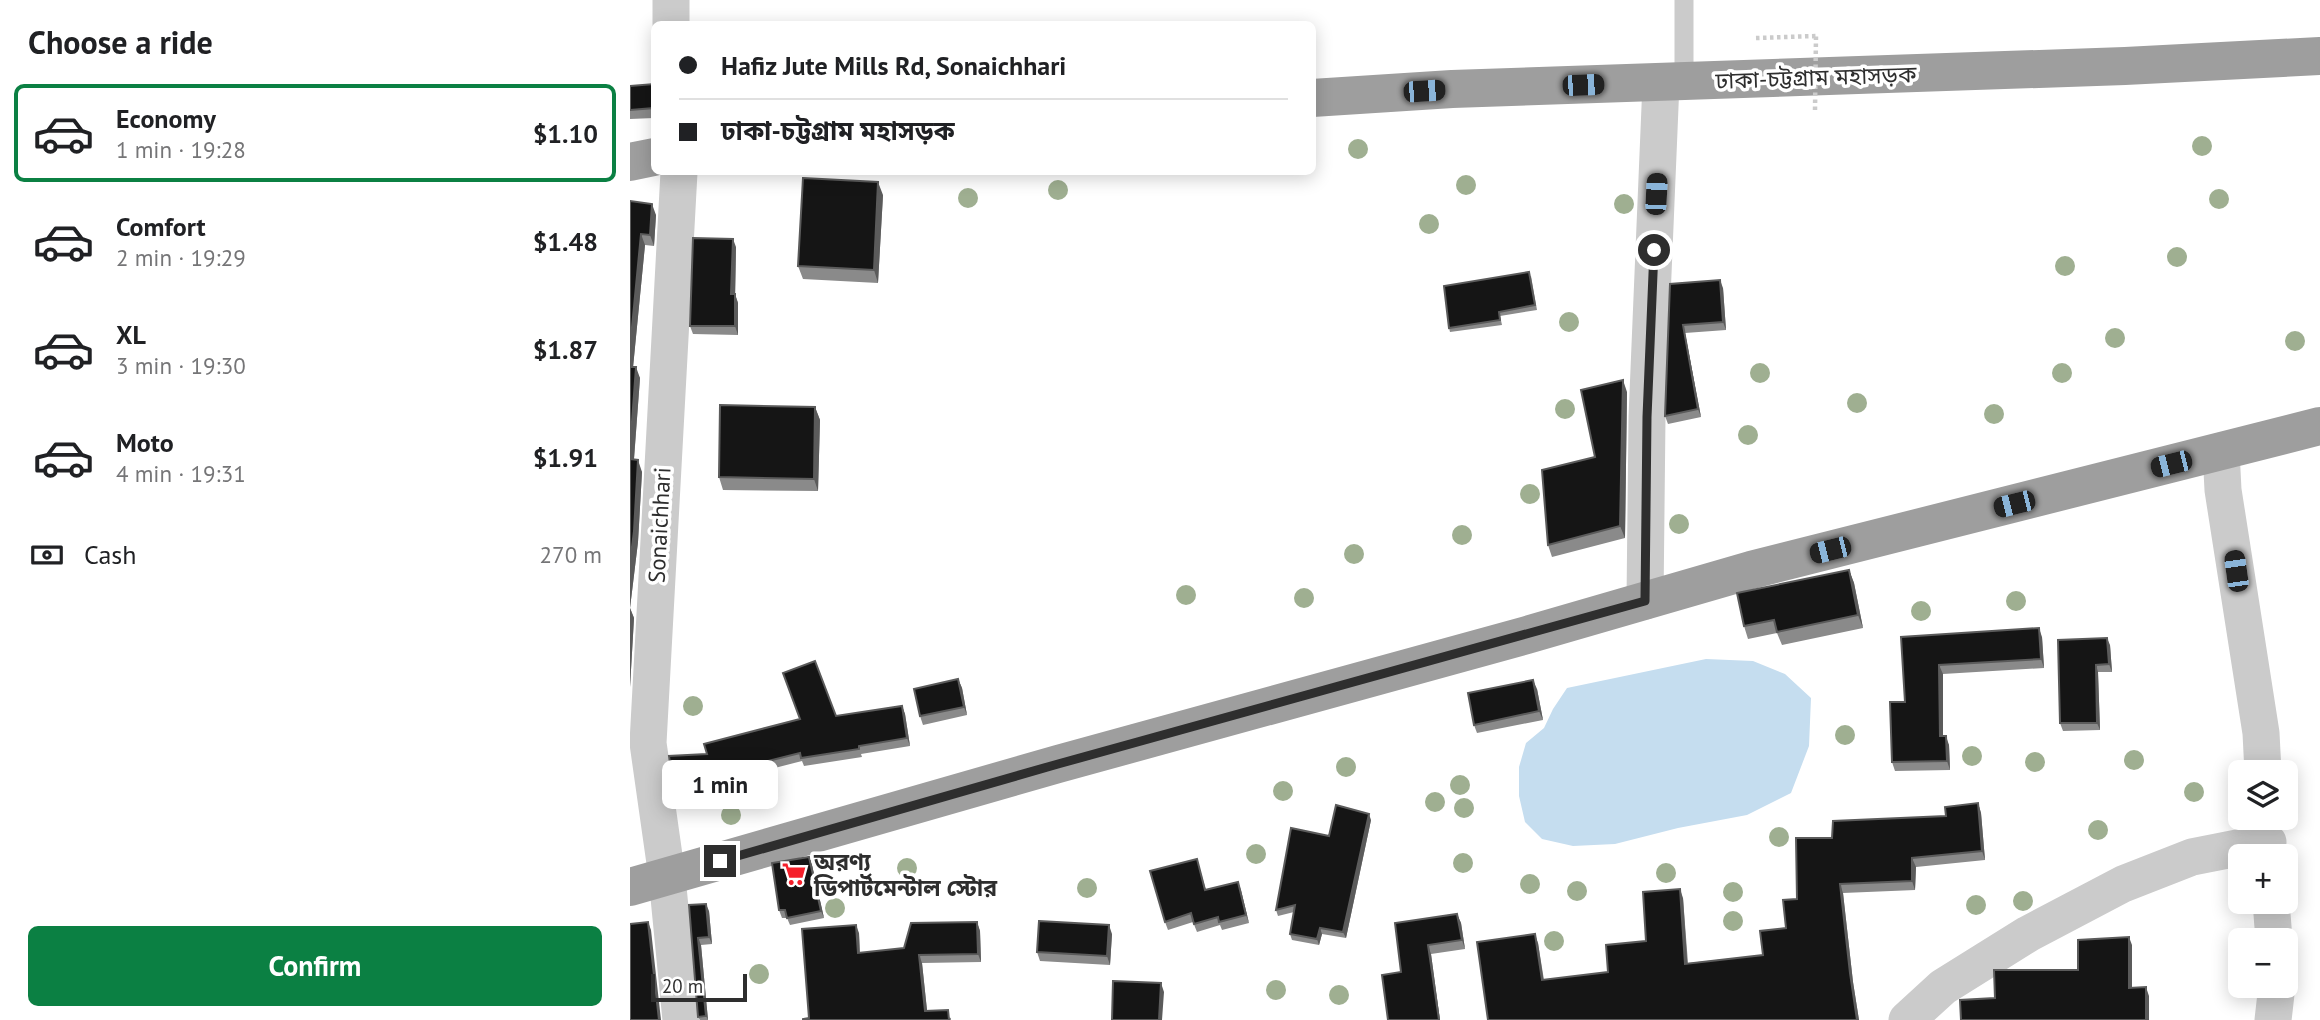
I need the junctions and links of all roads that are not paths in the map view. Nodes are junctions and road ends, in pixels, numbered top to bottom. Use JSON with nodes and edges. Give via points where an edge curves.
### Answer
{"nodes":[{"id":1,"x":671,"y":0,"type":"edge"},
{"id":2,"x":1684,"y":0,"type":"edge"},
{"id":3,"x":671,"y":21,"type":"edge"},
{"id":4,"x":2320,"y":56,"type":"edge"},
{"id":5,"x":1672,"y":82,"type":"junction"},
{"id":6,"x":1316,"y":98,"type":"edge"},
{"id":7,"x":651,"y":158,"type":"edge"},
{"id":8,"x":630,"y":162,"type":"edge"},
{"id":9,"x":679,"y":175,"type":"edge"},
{"id":10,"x":2320,"y":426,"type":"edge"},
{"id":11,"x":2221,"y":451,"type":"junction"},
{"id":12,"x":1645,"y":601,"type":"junction"},
{"id":13,"x":2262,"y":760,"type":"edge"},
{"id":14,"x":2267,"y":838,"type":"edge"},
{"id":15,"x":667,"y":877,"type":"junction"},
{"id":16,"x":630,"y":887,"type":"edge"},
{"id":17,"x":2276,"y":998,"type":"edge"},
{"id":18,"x":681,"y":1020,"type":"edge"},
{"id":19,"x":1907,"y":1020,"type":"edge"},
{"id":20,"x":2273,"y":1020,"type":"edge"}],
"edges":[{"from":1,"to":3,"type":"street"},
{"from":2,"to":5,"type":"lane"},
{"from":4,"to":5,"type":"highway","name":"ঢাকা-চট্টগ্রাম মহাসড়ক"},
{"from":5,"to":6,"type":"highway","name":"ঢাকা-চট্টগ্রাম মহাসড়ক"},
{"from":5,"to":12,"type":"street","via":[[1647,417]]},
{"from":7,"to":8,"type":"highway"},
{"from":9,"to":15,"type":"street","name":"Sonaichhari","via":[[648,743]]},
{"from":10,"to":11,"type":"highway"},
{"from":11,"to":12,"type":"highway"},
{"from":11,"to":13,"type":"street"},
{"from":12,"to":15,"type":"highway"},
{"from":14,"to":19,"type":"street","via":[[2192,857],[2123,884],[2028,934],[1943,987]]},
{"from":15,"to":16,"type":"highway"},
{"from":15,"to":18,"type":"street","name":"Sonaichhari"},
{"from":17,"to":20,"type":"street"}]}
